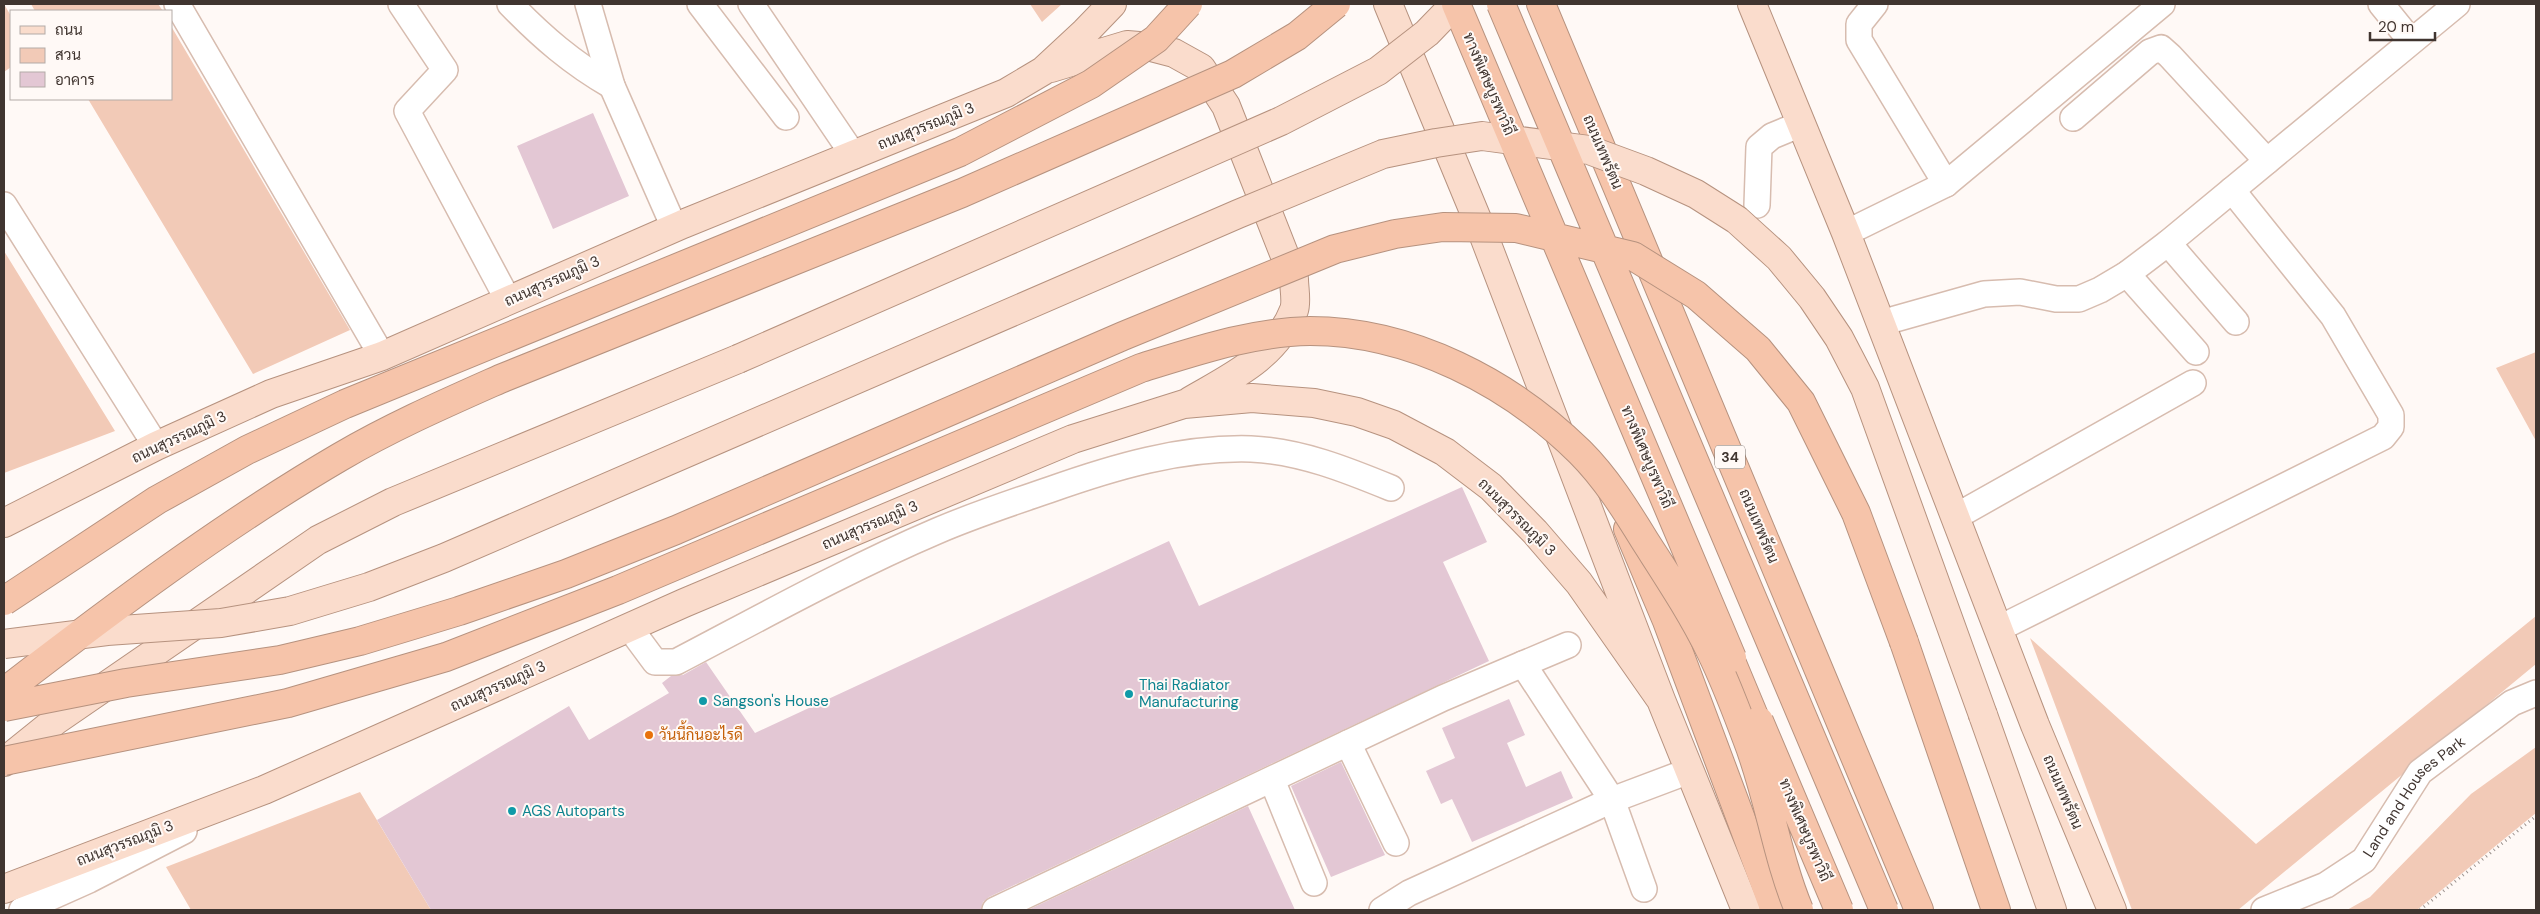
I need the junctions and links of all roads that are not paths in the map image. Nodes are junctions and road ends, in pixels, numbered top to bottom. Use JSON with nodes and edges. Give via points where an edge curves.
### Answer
{"nodes":[{"id":1,"x":177,"y":4,"type":"edge"},
{"id":2,"x":401,"y":4,"type":"edge"},
{"id":3,"x":510,"y":4,"type":"edge"},
{"id":4,"x":588,"y":4,"type":"edge"},
{"id":5,"x":700,"y":4,"type":"edge"},
{"id":6,"x":751,"y":4,"type":"edge"},
{"id":7,"x":1112,"y":4,"type":"edge"},
{"id":8,"x":1188,"y":4,"type":"edge"},
{"id":9,"x":1336,"y":4,"type":"edge"},
{"id":10,"x":1388,"y":4,"type":"edge"},
{"id":11,"x":1456,"y":4,"type":"edge"},
{"id":12,"x":1501,"y":4,"type":"edge"},
{"id":13,"x":1541,"y":4,"type":"edge"},
{"id":14,"x":1752,"y":4,"type":"edge"},
{"id":15,"x":1874,"y":4,"type":"edge"},
{"id":16,"x":2381,"y":4,"type":"edge"},
{"id":17,"x":2457,"y":4,"type":"edge"},
{"id":18,"x":2150,"y":7,"type":"edge"},
{"id":19,"x":2411,"y":41,"type":"junction"},
{"id":20,"x":1043,"y":71,"type":"junction"},
{"id":21,"x":612,"y":86,"type":"junction"},
{"id":22,"x":786,"y":117,"type":"dead end"},
{"id":23,"x":2073,"y":118,"type":"dead end"},
{"id":24,"x":1801,"y":124,"type":"junction"},
{"id":25,"x":854,"y":156,"type":"junction"},
{"id":26,"x":2267,"y":161,"type":"junction"},
{"id":27,"x":1946,"y":184,"type":"junction"},
{"id":28,"x":2232,"y":190,"type":"junction"},
{"id":29,"x":4,"y":205,"type":"edge"},
{"id":30,"x":1757,"y":205,"type":"dead end"},
{"id":31,"x":674,"y":227,"type":"junction"},
{"id":32,"x":1846,"y":233,"type":"junction"},
{"id":33,"x":2168,"y":243,"type":"junction"},
{"id":34,"x":2127,"y":274,"type":"junction"},
{"id":35,"x":508,"y":300,"type":"junction"},
{"id":36,"x":2236,"y":322,"type":"dead end"},
{"id":37,"x":1881,"y":323,"type":"junction"},
{"id":38,"x":2196,"y":352,"type":"dead end"},
{"id":39,"x":382,"y":356,"type":"junction"},
{"id":40,"x":2193,"y":383,"type":"dead end"},
{"id":41,"x":1184,"y":404,"type":"junction"},
{"id":42,"x":156,"y":446,"type":"junction"},
{"id":43,"x":1607,"y":483,"type":"junction"},
{"id":44,"x":1391,"y":488,"type":"dead end"},
{"id":45,"x":1955,"y":516,"type":"junction"},
{"id":46,"x":5,"y":522,"type":"edge"},
{"id":47,"x":4,"y":601,"type":"edge"},
{"id":48,"x":630,"y":627,"type":"junction"},
{"id":49,"x":1998,"y":629,"type":"junction"},
{"id":50,"x":4,"y":644,"type":"edge"},
{"id":51,"x":1568,"y":645,"type":"dead end"},
{"id":52,"x":1523,"y":664,"type":"junction"},
{"id":53,"x":4,"y":692,"type":"edge"},
{"id":54,"x":2536,"y":693,"type":"edge"},
{"id":55,"x":1661,"y":700,"type":"junction"},
{"id":56,"x":4,"y":707,"type":"edge"},
{"id":57,"x":1348,"y":743,"type":"junction"},
{"id":58,"x":4,"y":761,"type":"edge"},
{"id":59,"x":1689,"y":771,"type":"junction"},
{"id":60,"x":1272,"y":780,"type":"junction"},
{"id":61,"x":264,"y":790,"type":"junction"},
{"id":62,"x":1612,"y":800,"type":"junction"},
{"id":63,"x":1396,"y":843,"type":"dead end"},
{"id":64,"x":1314,"y":883,"type":"dead end"},
{"id":65,"x":4,"y":889,"type":"edge"},
{"id":66,"x":1644,"y":889,"type":"dead end"},
{"id":67,"x":58,"y":903,"type":"edge"},
{"id":68,"x":22,"y":910,"type":"edge"},
{"id":69,"x":995,"y":910,"type":"edge"},
{"id":70,"x":1382,"y":910,"type":"edge"},
{"id":71,"x":1746,"y":910,"type":"edge"},
{"id":72,"x":1776,"y":910,"type":"edge"},
{"id":73,"x":1799,"y":910,"type":"edge"},
{"id":74,"x":1835,"y":910,"type":"edge"},
{"id":75,"x":1839,"y":910,"type":"edge"},
{"id":76,"x":1884,"y":910,"type":"edge"},
{"id":77,"x":1919,"y":910,"type":"edge"},
{"id":78,"x":1996,"y":910,"type":"edge"},
{"id":79,"x":2052,"y":910,"type":"edge"},
{"id":80,"x":2112,"y":910,"type":"edge"},
{"id":81,"x":2264,"y":910,"type":"edge"}],
"edges":[{"from":1,"to":39,"type":"street"},
{"from":2,"to":35,"type":"street","via":[[445,70],[407,111]]},
{"from":3,"to":21,"type":"street","via":[[542,37]]},
{"from":4,"to":21,"type":"street"},
{"from":5,"to":22,"type":"street"},
{"from":6,"to":25,"type":"street"},
{"from":7,"to":20,"type":"main road","name":"ถนนสุวรรณภูมิ 3"},
{"from":8,"to":47,"type":"highway","bridge":true,"via":[[1156,38],[1090,84],[1029,118],[960,152],[345,404],[256,446],[157,500]]},
{"from":9,"to":53,"type":"highway","bridge":true,"via":[[1298,36],[1233,74],[962,193],[509,375],[425,412],[341,457],[250,513]]},
{"from":10,"to":55,"type":"main road","via":[[1482,231]]},
{"from":11,"to":58,"type":"main road","bridge":true,"via":[[1428,33],[1378,71],[1298,113],[738,359],[393,502],[318,540],[55,721]]},
{"from":11,"to":74,"type":"highway"},
{"from":11,"to":75,"type":"highway","name":"ทางพิเศษบูรพาวิถี","bridge":true},
{"from":12,"to":76,"type":"highway","bridge":true},
{"from":13,"to":77,"type":"highway","name":"ถนนเทพรัตน","number":"34"},
{"from":14,"to":24,"type":"main road","name":"ถนนเทพรัตน"},
{"from":15,"to":27,"type":"street","via":[[1859,24],[1859,40]]},
{"from":16,"to":19,"type":"street"},
{"from":17,"to":19,"type":"street"},
{"from":18,"to":27,"type":"street"},
{"from":19,"to":26,"type":"street"},
{"from":20,"to":25,"type":"main road","name":"ถนนสุวรรณภูมิ 3","via":[[1006,93]]},
{"from":20,"to":41,"type":"main road","via":[[1128,45],[1151,47],[1201,68],[1226,106],[1294,279],[1295,309],[1273,347],[1249,367]]},
{"from":21,"to":31,"type":"street"},
{"from":23,"to":26,"type":"street","via":[[2150,52],[2161,48]]},
{"from":24,"to":30,"type":"street","via":[[1772,136],[1759,147]]},
{"from":24,"to":32,"type":"main road","name":"ถนนเทพรัตน"},
{"from":25,"to":31,"type":"main road","name":"ถนนสุวรรณภูมิ 3"},
{"from":26,"to":28,"type":"street"},
{"from":27,"to":32,"type":"street"},
{"from":28,"to":33,"type":"street"},
{"from":28,"to":49,"type":"street","via":[[2333,316],[2391,415],[2391,427],[2383,437]]},
{"from":29,"to":42,"type":"street"},
{"from":31,"to":35,"type":"main road","name":"ถนนสุวรรณภูมิ 3"},
{"from":32,"to":37,"type":"main road","name":"ถนนเทพรัตน"},
{"from":33,"to":34,"type":"street"},
{"from":33,"to":36,"type":"street"},
{"from":34,"to":37,"type":"street","via":[[2079,299],[2056,299],[2020,292],[1984,294]]},
{"from":34,"to":38,"type":"street"},
{"from":35,"to":39,"type":"main road","name":"ถนนสุวรรณภูมิ 3"},
{"from":37,"to":45,"type":"main road","name":"ถนนเทพรัตน"},
{"from":39,"to":42,"type":"main road","name":"ถนนสุวรรณภูมิ 3","via":[[272,394]]},
{"from":40,"to":45,"type":"street"},
{"from":41,"to":48,"type":"main road","name":"ถนนสุวรรณภูมิ 3","via":[[1073,439]]},
{"from":41,"to":55,"type":"main road","name":"ถนนสุวรรณภูมิ 3","via":[[1252,398],[1314,403],[1394,425],[1445,452],[1491,487],[1535,532],[1579,583]]},
{"from":42,"to":46,"type":"main road","name":"ถนนสุวรรณภูมิ 3"},
{"from":43,"to":58,"type":"highway","bridge":true,"via":[[1581,453],[1540,417],[1505,392],[1428,354],[1353,334],[1272,334],[1228,342],[1141,368],[618,590],[446,657],[288,703]]},
{"from":43,"to":72,"type":"highway","bridge":true,"via":[[1667,621]]},
{"from":43,"to":73,"type":"highway","bridge":true,"via":[[1676,590],[1722,676],[1758,768],[1784,872]]},
{"from":44,"to":48,"type":"street","via":[[1334,465],[1253,450],[1220,449],[1130,463],[937,530],[676,662],[655,662]]},
{"from":45,"to":49,"type":"main road","name":"ถนนเทพรัตน"},
{"from":48,"to":61,"type":"main road","name":"ถนนสุวรรณภูมิ 3"},
{"from":49,"to":80,"type":"main road","name":"ถนนเทพรัตน","via":[[2034,725]]},
{"from":50,"to":79,"type":"main road","bridge":true,"via":[[107,631],[221,623],[290,612],[369,588],[1383,154],[1482,136],[1589,150],[1696,194],[1737,220],[1778,258],[1812,298],[1839,338],[1865,388]]},
{"from":51,"to":52,"type":"street"},
{"from":52,"to":57,"type":"street"},
{"from":52,"to":62,"type":"street"},
{"from":54,"to":81,"type":"street","name":"Land and Houses Park","via":[[2512,703],[2420,772],[2364,860],[2326,885]]},
{"from":55,"to":59,"type":"main road"},
{"from":56,"to":78,"type":"highway","bridge":true,"via":[[126,683],[280,660],[360,641],[459,611],[566,574],[676,530],[1123,336],[1335,249],[1395,234],[1443,227],[1516,228],[1633,256],[1696,295],[1758,349],[1801,402],[1856,513]]},
{"from":57,"to":60,"type":"street"},
{"from":57,"to":63,"type":"street"},
{"from":59,"to":62,"type":"street"},
{"from":59,"to":71,"type":"main road"},
{"from":60,"to":64,"type":"street"},
{"from":60,"to":69,"type":"street"},
{"from":61,"to":65,"type":"main road","name":"ถนนสุวรรณภูมิ 3"},
{"from":61,"to":67,"type":"street","via":[[89,880]]},
{"from":62,"to":66,"type":"street"},
{"from":62,"to":70,"type":"street","via":[[1409,893]]},
{"from":67,"to":68,"type":"street"}]}
